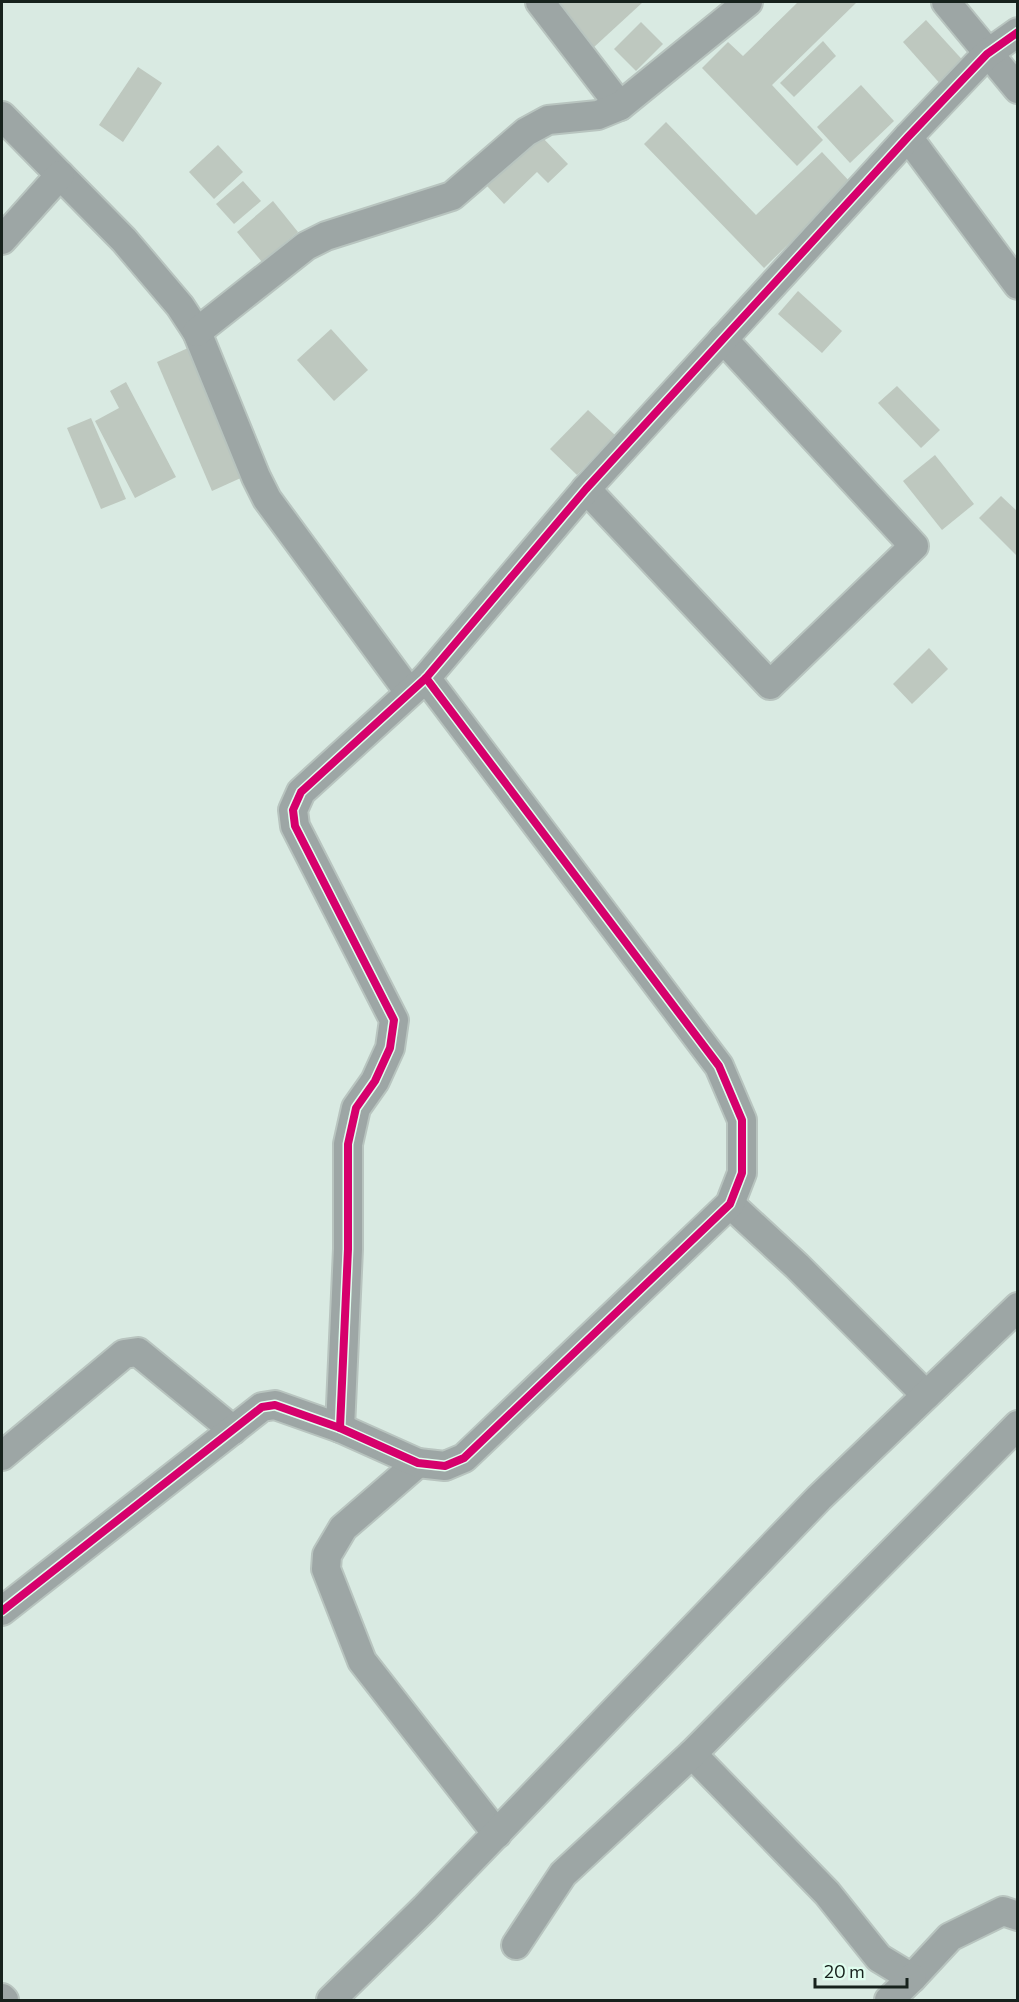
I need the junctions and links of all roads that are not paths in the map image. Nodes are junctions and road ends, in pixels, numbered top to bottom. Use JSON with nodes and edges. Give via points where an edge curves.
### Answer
{"nodes":[{"id":1,"x":540,"y":2,"type":"edge"},
{"id":2,"x":748,"y":2,"type":"edge"},
{"id":3,"x":945,"y":2,"type":"edge"},
{"id":4,"x":1017,"y":32,"type":"edge"},
{"id":5,"x":987,"y":54,"type":"junction"},
{"id":6,"x":1017,"y":89,"type":"edge"},
{"id":7,"x":620,"y":106,"type":"junction"},
{"id":8,"x":2,"y":116,"type":"edge"},
{"id":9,"x":908,"y":137,"type":"junction"},
{"id":10,"x":60,"y":175,"type":"junction"},
{"id":11,"x":2,"y":240,"type":"edge"},
{"id":12,"x":1017,"y":285,"type":"edge"},
{"id":13,"x":197,"y":332,"type":"junction"},
{"id":14,"x":723,"y":339,"type":"junction"},
{"id":15,"x":586,"y":489,"type":"junction"},
{"id":16,"x":417,"y":685,"type":"junction"},
{"id":17,"x":730,"y":1204,"type":"junction"},
{"id":18,"x":1017,"y":1307,"type":"edge"},
{"id":19,"x":926,"y":1395,"type":"junction"},
{"id":20,"x":1017,"y":1425,"type":"edge"},
{"id":21,"x":340,"y":1428,"type":"junction"},
{"id":22,"x":234,"y":1430,"type":"junction"},
{"id":23,"x":2,"y":1456,"type":"edge"},
{"id":24,"x":418,"y":1463,"type":"junction"},
{"id":25,"x":2,"y":1611,"type":"edge"},
{"id":26,"x":692,"y":1754,"type":"junction"},
{"id":27,"x":497,"y":1834,"type":"junction"},
{"id":28,"x":1017,"y":1916,"type":"edge"},
{"id":29,"x":516,"y":1945,"type":"dead end"},
{"id":30,"x":912,"y":1978,"type":"junction"},
{"id":31,"x":331,"y":2001,"type":"edge"},
{"id":32,"x":889,"y":2001,"type":"edge"}],
"edges":[{"from":1,"to":7,"type":"street"},
{"from":2,"to":7,"type":"street"},
{"from":3,"to":5,"type":"street"},
{"from":4,"to":5,"type":"street"},
{"from":5,"to":6,"type":"street"},
{"from":5,"to":9,"type":"street"},
{"from":7,"to":13,"type":"street","via":[[597,115],[548,120],[526,132],[452,196],[306,246]]},
{"from":8,"to":10,"type":"street"},
{"from":9,"to":12,"type":"street"},
{"from":9,"to":14,"type":"street"},
{"from":10,"to":11,"type":"street"},
{"from":10,"to":13,"type":"street","via":[[124,240]]},
{"from":13,"to":16,"type":"street","via":[[267,499]]},
{"from":14,"to":15,"type":"street"},
{"from":14,"to":15,"type":"street","via":[[914,546],[770,685]]},
{"from":15,"to":16,"type":"street"},
{"from":16,"to":17,"type":"street","via":[[719,1066],[742,1120],[742,1173]]},
{"from":16,"to":21,"type":"street","via":[[301,792],[292,810],[295,826],[394,1020],[390,1048],[375,1081],[356,1108],[348,1144]]},
{"from":17,"to":19,"type":"street"},
{"from":17,"to":24,"type":"street","via":[[464,1458],[445,1466]]},
{"from":18,"to":19,"type":"street"},
{"from":19,"to":27,"type":"street","via":[[819,1498]]},
{"from":20,"to":26,"type":"street"},
{"from":21,"to":22,"type":"street","via":[[275,1405],[262,1407]]},
{"from":21,"to":24,"type":"street"},
{"from":22,"to":23,"type":"street","via":[[138,1352],[124,1354]]},
{"from":22,"to":25,"type":"street"},
{"from":24,"to":27,"type":"street","via":[[343,1528],[327,1555],[326,1569],[362,1661]]},
{"from":26,"to":29,"type":"street","via":[[563,1874]]},
{"from":26,"to":30,"type":"street","via":[[827,1893],[879,1958]]},
{"from":27,"to":31,"type":"street"},
{"from":28,"to":30,"type":"street","via":[[1003,1911],[950,1937]]},
{"from":30,"to":32,"type":"street"}]}
